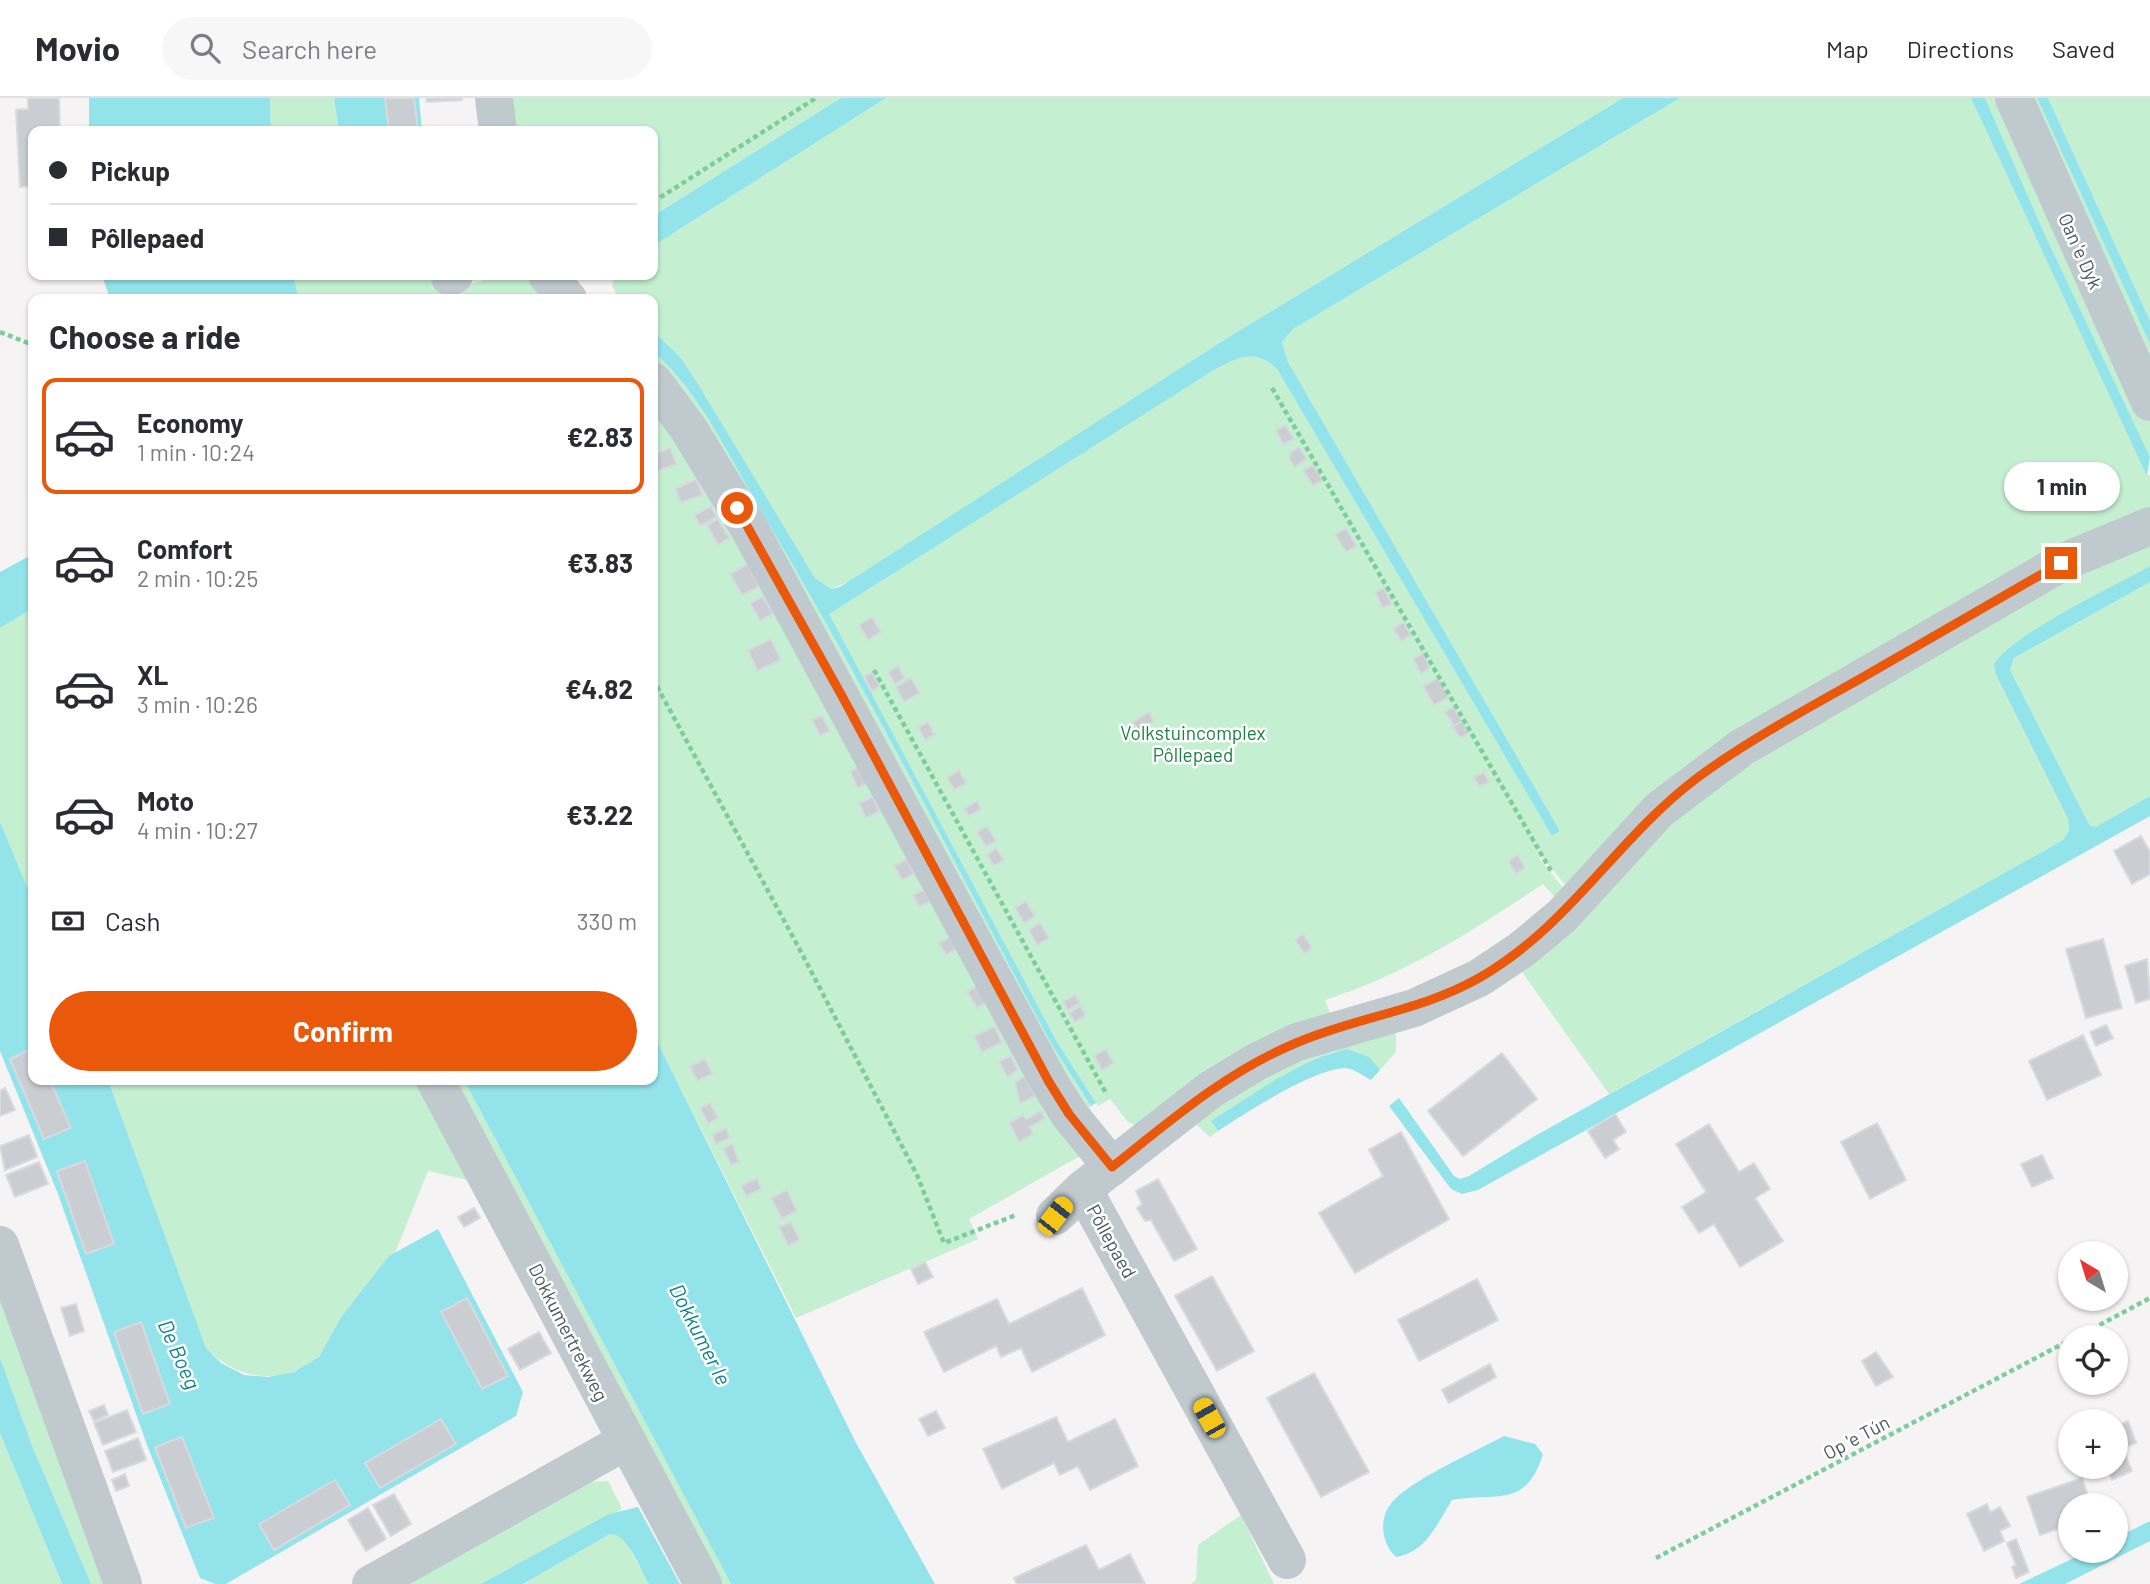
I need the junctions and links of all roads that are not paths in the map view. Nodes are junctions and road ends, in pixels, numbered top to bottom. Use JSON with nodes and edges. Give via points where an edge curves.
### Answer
{"nodes":[{"id":1,"x":494,"y":98,"type":"edge"},
{"id":2,"x":2014,"y":98,"type":"edge"},
{"id":3,"x":497,"y":126,"type":"edge"},
{"id":4,"x":551,"y":280,"type":"edge"},
{"id":5,"x":564,"y":294,"type":"edge"},
{"id":6,"x":658,"y":388,"type":"edge"},
{"id":7,"x":2150,"y":402,"type":"edge"},
{"id":8,"x":2150,"y":526,"type":"edge"},
{"id":9,"x":438,"y":1085,"type":"edge"},
{"id":10,"x":1097,"y":1178,"type":"junction"},
{"id":11,"x":1055,"y":1216,"type":"dead end"},
{"id":12,"x":0,"y":1245,"type":"edge"},
{"id":13,"x":626,"y":1441,"type":"junction"},
{"id":14,"x":1287,"y":1560,"type":"dead end"},
{"id":15,"x":123,"y":1584,"type":"edge"},
{"id":16,"x":371,"y":1584,"type":"edge"},
{"id":17,"x":703,"y":1584,"type":"edge"}],
"edges":[{"from":1,"to":3,"type":"street"},
{"from":2,"to":7,"type":"street","name":"Oan 'e Dyk"},
{"from":4,"to":5,"type":"street"},
{"from":6,"to":10,"type":"street","name":"Pôllepaed","via":[[750,528],[1069,1114]]},
{"from":8,"to":10,"type":"street","via":[[2061,563],[1741,748],[1659,810],[1562,916],[1479,978],[1414,1008],[1310,1038],[1256,1062],[1210,1090]]},
{"from":9,"to":13,"type":"street","name":"Dokkumertrekweg"},
{"from":10,"to":11,"type":"street"},
{"from":10,"to":14,"type":"street","name":"Pôllepaed"},
{"from":12,"to":15,"type":"street"},
{"from":13,"to":16,"type":"street"},
{"from":13,"to":17,"type":"street","name":"Dokkumertrekweg"}]}
